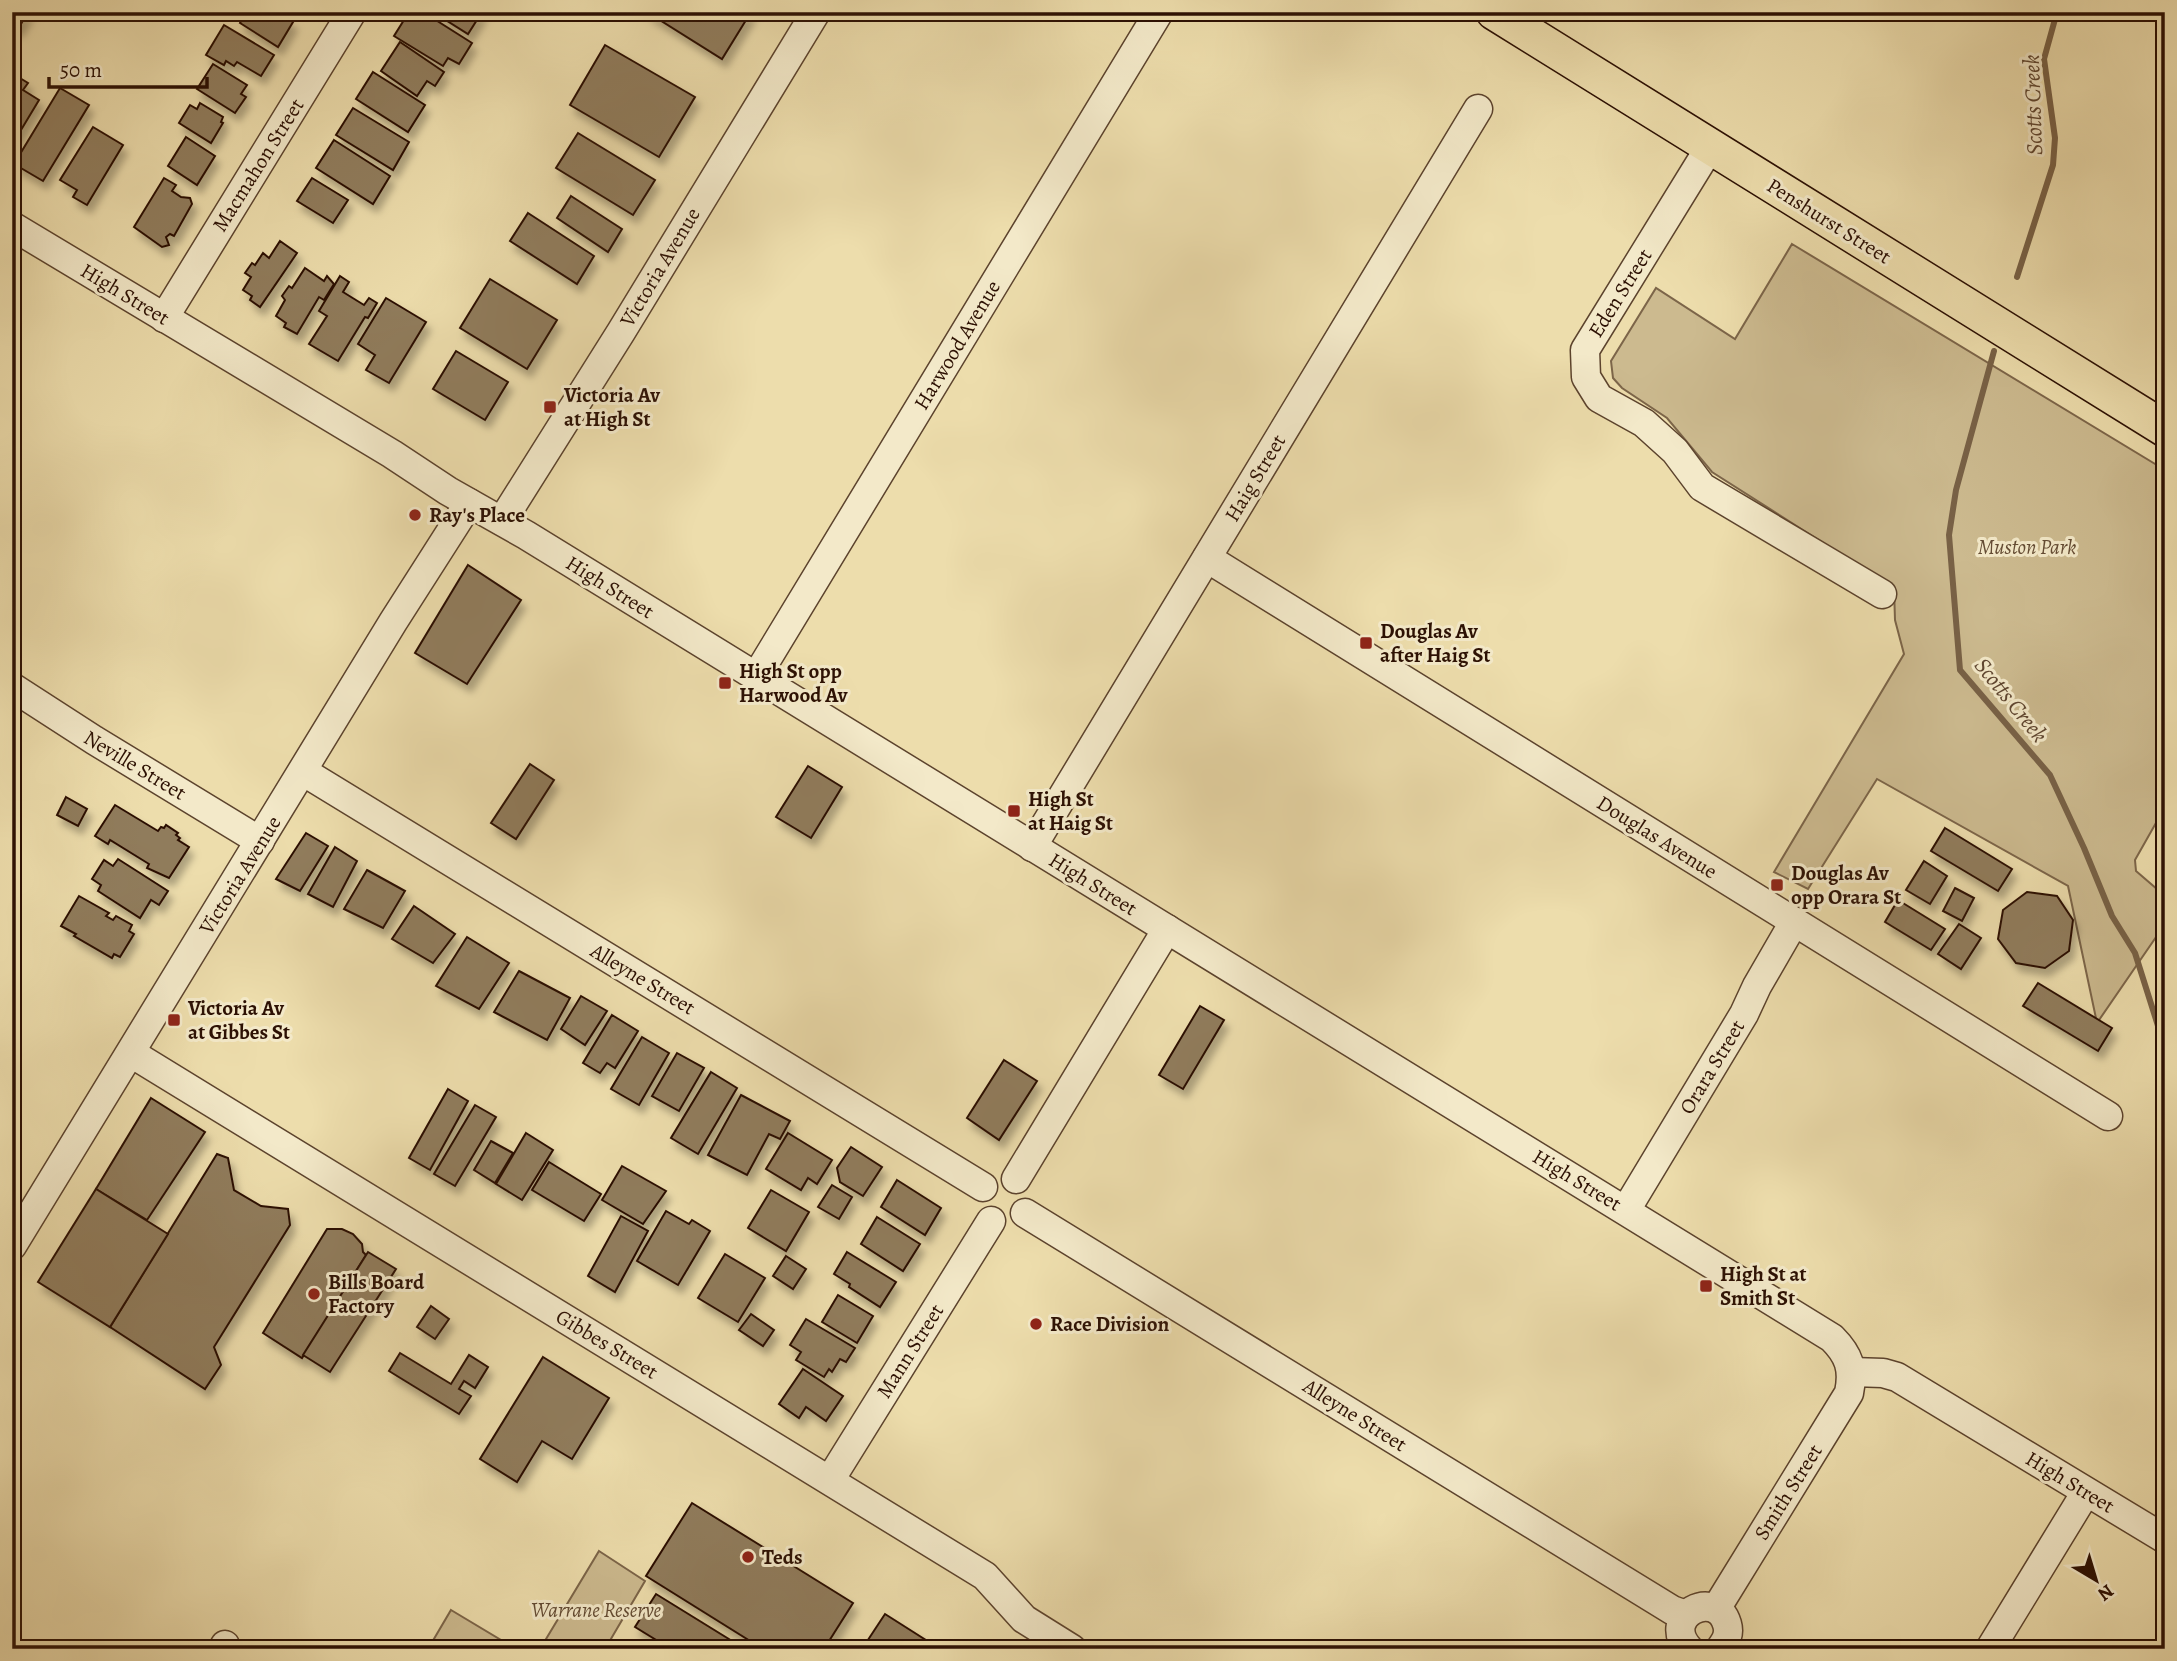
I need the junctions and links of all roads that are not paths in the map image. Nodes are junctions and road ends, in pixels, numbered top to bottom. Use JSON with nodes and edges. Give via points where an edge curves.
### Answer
{"nodes":[{"id":1,"x":352,"y":12,"type":"edge"},
{"id":2,"x":816,"y":12,"type":"edge"},
{"id":3,"x":1159,"y":12,"type":"edge"},
{"id":4,"x":1494,"y":12,"type":"edge"},
{"id":5,"x":1478,"y":108,"type":"dead end"},
{"id":6,"x":1710,"y":147,"type":"junction"},
{"id":7,"x":12,"y":226,"type":"edge"},
{"id":8,"x":164,"y":317,"type":"junction"},
{"id":9,"x":2165,"y":429,"type":"edge"},
{"id":10,"x":469,"y":503,"type":"junction"},
{"id":11,"x":502,"y":521,"type":"junction"},
{"id":12,"x":1207,"y":558,"type":"junction"},
{"id":13,"x":1882,"y":594,"type":"dead end"},
{"id":14,"x":756,"y":677,"type":"junction"},
{"id":15,"x":12,"y":687,"type":"edge"},
{"id":16,"x":304,"y":772,"type":"junction"},
{"id":17,"x":260,"y":841,"type":"junction"},
{"id":18,"x":1032,"y":846,"type":"junction"},
{"id":19,"x":1794,"y":922,"type":"junction"},
{"id":20,"x":1167,"y":929,"type":"junction"},
{"id":21,"x":131,"y":1053,"type":"junction"},
{"id":22,"x":2108,"y":1116,"type":"dead end"},
{"id":23,"x":1016,"y":1180,"type":"junction"},
{"id":24,"x":983,"y":1187,"type":"junction"},
{"id":25,"x":1626,"y":1210,"type":"junction"},
{"id":26,"x":1025,"y":1213,"type":"junction"},
{"id":27,"x":991,"y":1221,"type":"junction"},
{"id":28,"x":12,"y":1247,"type":"edge"},
{"id":29,"x":1852,"y":1372,"type":"junction"},
{"id":30,"x":830,"y":1480,"type":"junction"},
{"id":31,"x":2086,"y":1492,"type":"junction"},
{"id":32,"x":2165,"y":1539,"type":"edge"},
{"id":33,"x":1716,"y":1609,"type":"junction"},
{"id":34,"x":1686,"y":1615,"type":"junction"},
{"id":35,"x":1726,"y":1646,"type":"edge"},
{"id":36,"x":1072,"y":1649,"type":"edge"},
{"id":37,"x":1689,"y":1649,"type":"edge"},
{"id":38,"x":1990,"y":1649,"type":"edge"}],
"edges":[{"from":1,"to":8,"type":"street","name":"Macmahon Street"},
{"from":2,"to":11,"type":"street","name":"Victoria Avenue"},
{"from":3,"to":14,"type":"street","name":"Harwood Avenue"},
{"from":4,"to":6,"type":"main road","name":"Penshurst Street"},
{"from":5,"to":12,"type":"street","name":"Haig Street"},
{"from":6,"to":9,"type":"main road","name":"Penshurst Street"},
{"from":6,"to":13,"type":"street","name":"Eden Street","via":[[1585,350],[1586,377],[1599,398],[1644,423],[1675,451],[1702,487]]},
{"from":7,"to":8,"type":"street","name":"High Street"},
{"from":8,"to":10,"type":"street","name":"High Street"},
{"from":10,"to":11,"type":"street","name":"High Street"},
{"from":10,"to":16,"type":"street","name":"Victoria Avenue"},
{"from":11,"to":14,"type":"street","name":"High Street"},
{"from":12,"to":18,"type":"street","name":"Haig Street"},
{"from":12,"to":19,"type":"street","name":"Douglas Avenue"},
{"from":14,"to":18,"type":"street","name":"High Street"},
{"from":15,"to":17,"type":"street","name":"Neville Street"},
{"from":16,"to":17,"type":"street","name":"Victoria Avenue"},
{"from":16,"to":24,"type":"street","name":"Alleyne Street"},
{"from":17,"to":21,"type":"street","name":"Victoria Avenue"},
{"from":18,"to":20,"type":"street","name":"High Street"},
{"from":19,"to":22,"type":"street","name":"Douglas Avenue"},
{"from":19,"to":25,"type":"street","name":"Orara Street"},
{"from":20,"to":23,"type":"street"},
{"from":20,"to":25,"type":"street","name":"High Street"},
{"from":21,"to":28,"type":"street","name":"Victoria Avenue"},
{"from":21,"to":30,"type":"street","name":"Gibbes Street"},
{"from":23,"to":24,"type":"street","via":[[995,1177]]},
{"from":23,"to":26,"type":"street","via":[[1026,1191]]},
{"from":24,"to":27,"type":"street","via":[[981,1210]]},
{"from":25,"to":29,"type":"street","name":"High Street","via":[[1832,1338],[1844,1350]]},
{"from":26,"to":27,"type":"street","via":[[1006,1225]]},
{"from":26,"to":34,"type":"street","name":"Alleyne Street"},
{"from":27,"to":30,"type":"street","name":"Mann Street"},
{"from":29,"to":31,"type":"street","name":"High Street","via":[[1897,1377]]},
{"from":29,"to":33,"type":"street","name":"Smith Street","via":[[1849,1393]]},
{"from":30,"to":36,"type":"street","name":"Gibbes Street","via":[[985,1576],[1024,1619]]},
{"from":31,"to":32,"type":"street","name":"High Street"},
{"from":31,"to":38,"type":"street"},
{"from":33,"to":34,"type":"street","via":[[1700,1607]]},
{"from":33,"to":35,"type":"street","via":[[1726,1620]]},
{"from":34,"to":37,"type":"street","via":[[1680,1629]]}]}
